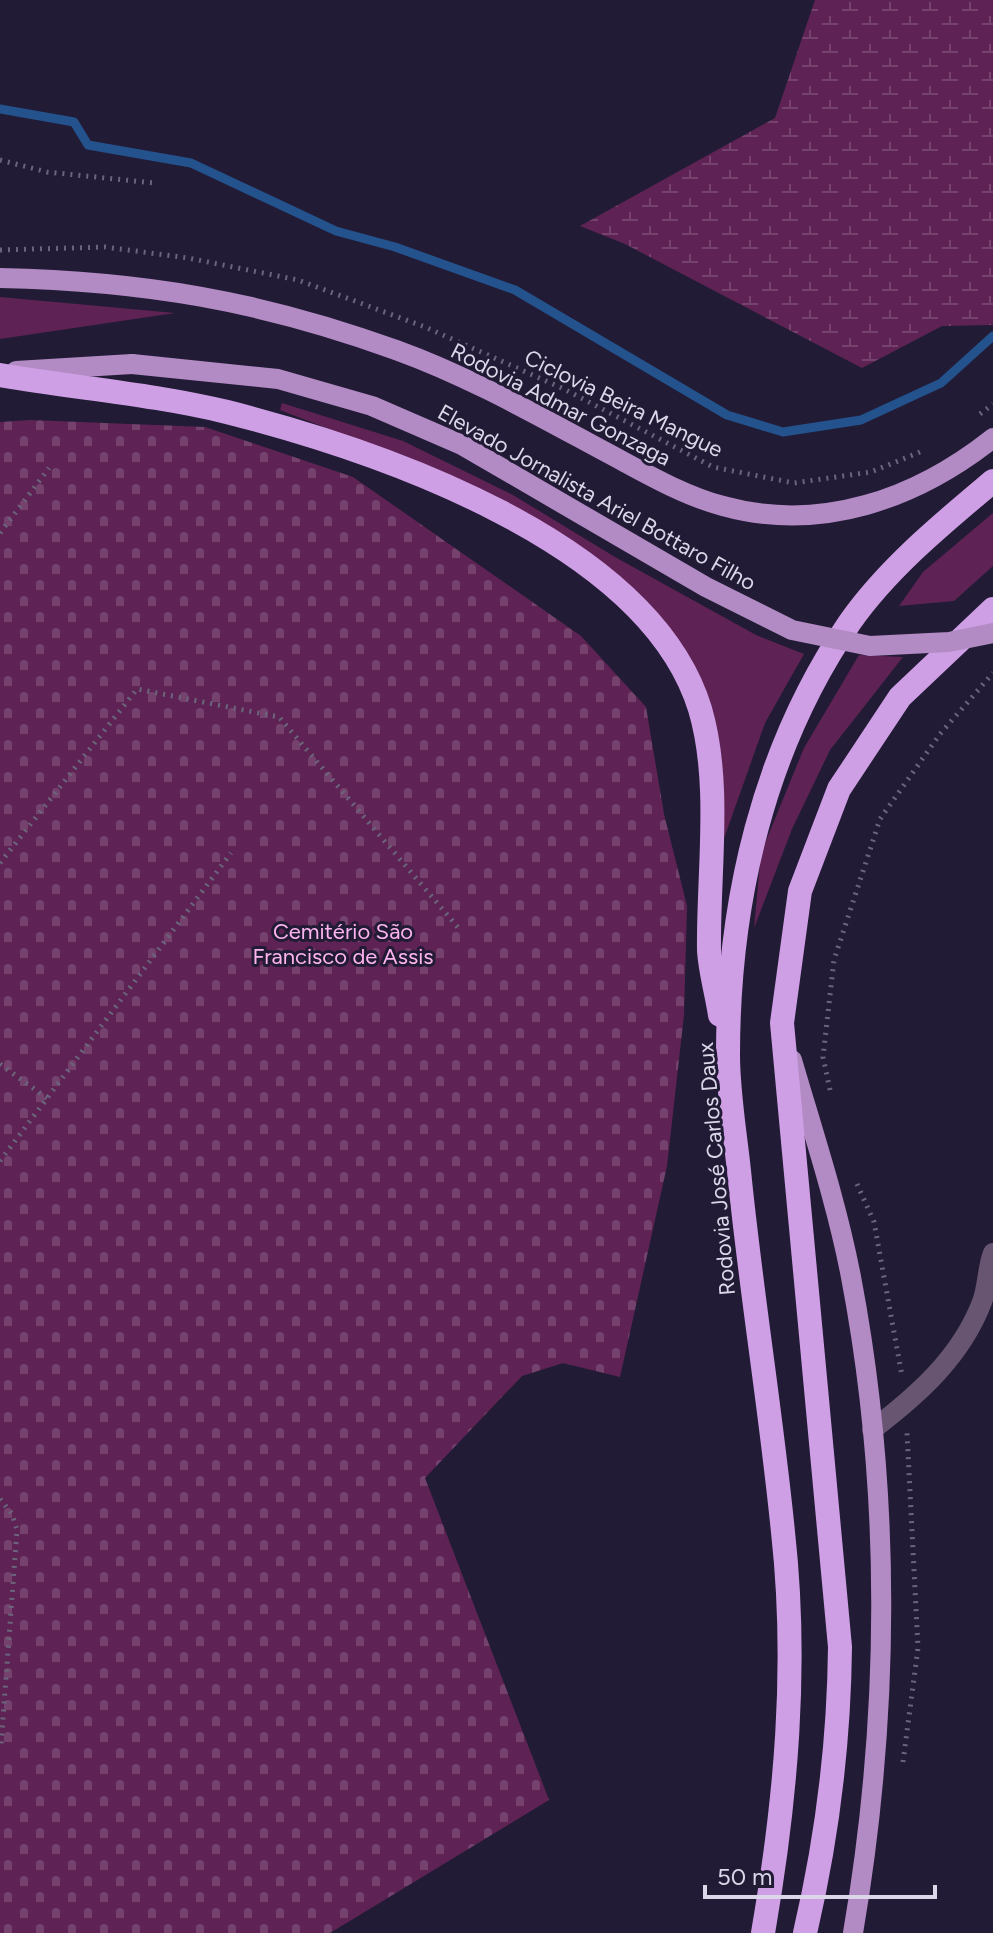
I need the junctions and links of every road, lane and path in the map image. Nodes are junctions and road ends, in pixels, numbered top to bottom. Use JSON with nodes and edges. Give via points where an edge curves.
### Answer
{"nodes":[{"id":1,"x":0,"y":160,"type":"edge"},
{"id":2,"x":154,"y":183,"type":"dead end"},
{"id":3,"x":0,"y":250,"type":"edge"},
{"id":4,"x":0,"y":278,"type":"edge"},
{"id":5,"x":0,"y":374,"type":"edge"},
{"id":6,"x":993,"y":404,"type":"edge"},
{"id":7,"x":971,"y":421,"type":"dead end"},
{"id":8,"x":993,"y":438,"type":"edge"},
{"id":9,"x":937,"y":446,"type":"dead end"},
{"id":10,"x":49,"y":468,"type":"dead end"},
{"id":11,"x":993,"y":481,"type":"edge"},
{"id":12,"x":0,"y":533,"type":"edge"},
{"id":13,"x":993,"y":609,"type":"edge"},
{"id":14,"x":993,"y":633,"type":"edge"},
{"id":15,"x":993,"y":673,"type":"edge"},
{"id":16,"x":231,"y":853,"type":"dead end"},
{"id":17,"x":0,"y":863,"type":"edge"},
{"id":18,"x":461,"y":931,"type":"dead end"},
{"id":19,"x":782,"y":1023,"type":"junction"},
{"id":20,"x":728,"y":1058,"type":"junction"},
{"id":21,"x":0,"y":1064,"type":"edge"},
{"id":22,"x":832,"y":1098,"type":"dead end"},
{"id":23,"x":48,"y":1099,"type":"junction"},
{"id":24,"x":0,"y":1161,"type":"edge"},
{"id":25,"x":857,"y":1182,"type":"dead end"},
{"id":26,"x":993,"y":1253,"type":"edge"},
{"id":27,"x":906,"y":1404,"type":"junction"},
{"id":28,"x":872,"y":1430,"type":"junction"},
{"id":29,"x":0,"y":1499,"type":"edge"},
{"id":30,"x":1,"y":1745,"type":"edge"},
{"id":31,"x":902,"y":1768,"type":"dead end"},
{"id":32,"x":763,"y":1933,"type":"edge"},
{"id":33,"x":805,"y":1933,"type":"edge"},
{"id":34,"x":853,"y":1933,"type":"edge"}],
"edges":[{"from":1,"to":2,"type":"path","via":[[47,172]]},
{"from":3,"to":9,"type":"path","name":"Ciclovia Beira Mangue","via":[[105,247],[298,280],[425,327],[564,389],[713,467],[794,483],[871,472]]},
{"from":4,"to":8,"type":"main road","name":"Rodovia Admar Gonzaga","via":[[135,285],[279,312],[397,351],[501,396],[660,481],[723,506],[791,515],[854,509],[921,487]]},
{"from":5,"to":14,"type":"main road","name":"Elevado Jornalista Ariel Bottaro Filho","bridge":true,"via":[[132,364],[278,379],[372,406],[462,445],[706,587],[792,630],[870,646],[949,642]]},
{"from":5,"to":20,"type":"highway","via":[[226,412],[384,461],[447,484],[510,517],[626,598],[658,630],[685,669],[700,711],[713,888],[709,952]]},
{"from":6,"to":7,"type":"path"},
{"from":10,"to":12,"type":"path"},
{"from":11,"to":20,"type":"highway","name":"Rodovia José Carlos Daux","via":[[897,568],[852,620],[789,729],[766,788],[742,898]]},
{"from":13,"to":19,"type":"highway","via":[[900,697],[839,789],[800,891]]},
{"from":15,"to":22,"type":"path","via":[[940,734],[880,819],[834,960],[823,1057]]},
{"from":16,"to":23,"type":"path"},
{"from":17,"to":18,"type":"path","via":[[137,689],[279,717]]},
{"from":19,"to":28,"type":"main road","via":[[851,1275]]},
{"from":19,"to":33,"type":"highway","via":[[840,1647],[831,1793]]},
{"from":20,"to":32,"type":"highway","name":"Rodovia José Carlos Daux","via":[[790,1617],[789,1741]]},
{"from":21,"to":23,"type":"path"},
{"from":23,"to":24,"type":"path"},
{"from":25,"to":27,"type":"path","via":[[874,1222]]},
{"from":26,"to":27,"type":"street","via":[[984,1298],[971,1328],[943,1368]]},
{"from":27,"to":28,"type":"street"},
{"from":27,"to":31,"type":"path","via":[[918,1648]]},
{"from":28,"to":34,"type":"main road","via":[[881,1700],[868,1843]]},
{"from":29,"to":30,"type":"path","via":[[17,1530]]}]}
